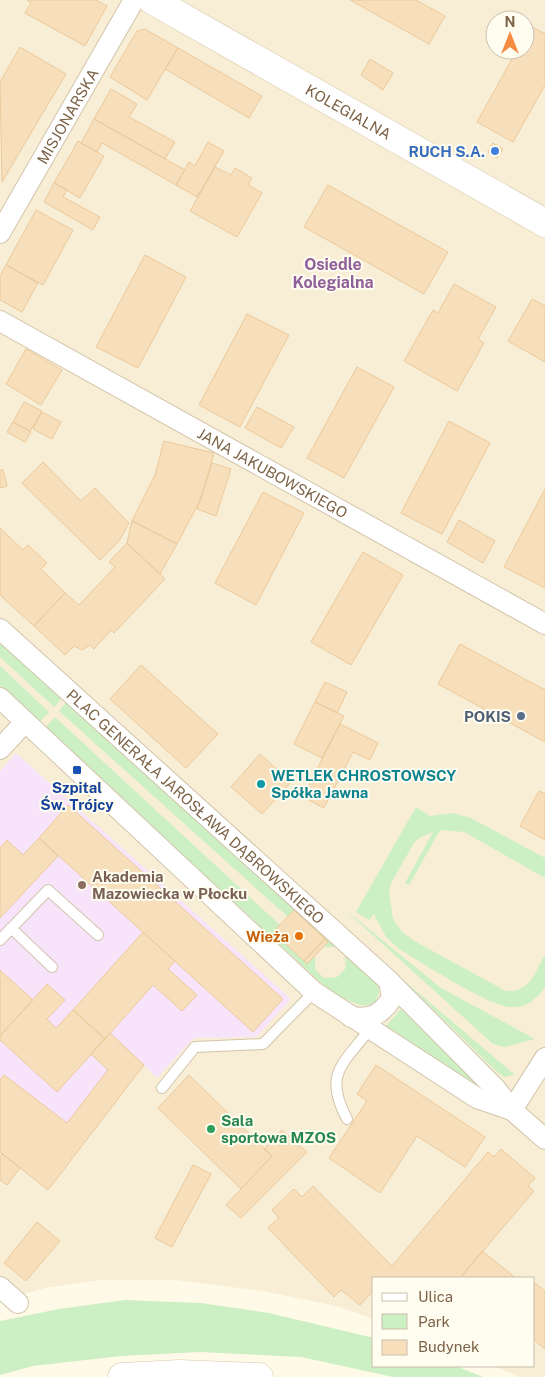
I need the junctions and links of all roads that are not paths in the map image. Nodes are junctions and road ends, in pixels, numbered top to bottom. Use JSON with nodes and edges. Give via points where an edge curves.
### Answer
{"nodes":[{"id":1,"x":134,"y":0,"type":"edge"},
{"id":2,"x":152,"y":0,"type":"edge"},
{"id":3,"x":545,"y":222,"type":"edge"},
{"id":4,"x":0,"y":233,"type":"edge"},
{"id":5,"x":0,"y":321,"type":"edge"},
{"id":6,"x":545,"y":624,"type":"edge"},
{"id":7,"x":1,"y":630,"type":"edge"},
{"id":8,"x":0,"y":698,"type":"edge"},
{"id":9,"x":25,"y":722,"type":"junction"},
{"id":10,"x":0,"y":749,"type":"edge"},
{"id":11,"x":11,"y":928,"type":"junction"},
{"id":12,"x":98,"y":935,"type":"dead end"},
{"id":13,"x":0,"y":940,"type":"edge"},
{"id":14,"x":52,"y":967,"type":"dead end"},
{"id":15,"x":389,"y":981,"type":"junction"},
{"id":16,"x":314,"y":992,"type":"junction"},
{"id":17,"x":349,"y":1016,"type":"junction"},
{"id":18,"x":370,"y":1029,"type":"junction"},
{"id":19,"x":545,"y":1058,"type":"edge"},
{"id":20,"x":162,"y":1088,"type":"dead end"},
{"id":21,"x":512,"y":1110,"type":"junction"},
{"id":22,"x":347,"y":1119,"type":"dead end"},
{"id":23,"x":545,"y":1139,"type":"edge"},
{"id":24,"x":0,"y":1287,"type":"edge"},
{"id":25,"x":18,"y":1303,"type":"dead end"},
{"id":26,"x":122,"y":1377,"type":"edge"},
{"id":27,"x":259,"y":1377,"type":"edge"}],
"edges":[{"from":1,"to":4,"type":"street","name":"MISJONARSKA"},
{"from":2,"to":3,"type":"street","name":"KOLEGIALNA"},
{"from":5,"to":6,"type":"street","name":"JANA JAKUBOWSKIEGO"},
{"from":7,"to":15,"type":"street","name":"PLAC GENERAŁA JAROSŁAWA DĄBROWSKIEGO"},
{"from":8,"to":9,"type":"street"},
{"from":9,"to":10,"type":"street"},
{"from":9,"to":16,"type":"street"},
{"from":11,"to":12,"type":"lane","via":[[48,890]]},
{"from":11,"to":13,"type":"lane"},
{"from":11,"to":14,"type":"lane"},
{"from":15,"to":17,"type":"street","via":[[392,998],[385,1010],[373,1018]]},
{"from":15,"to":21,"type":"street","name":"PLAC GENERAŁA JAROSŁAWA DĄBROWSKIEGO","via":[[496,1089]]},
{"from":16,"to":17,"type":"street"},
{"from":16,"to":20,"type":"lane","via":[[263,1044],[196,1047]]},
{"from":17,"to":18,"type":"street"},
{"from":18,"to":21,"type":"street","via":[[477,1098]]},
{"from":18,"to":22,"type":"lane","via":[[342,1064],[337,1076],[336,1091]]},
{"from":19,"to":21,"type":"street"},
{"from":21,"to":23,"type":"street"},
{"from":24,"to":25,"type":"street"},
{"from":26,"to":27,"type":"street","via":[[201,1374]]}]}
